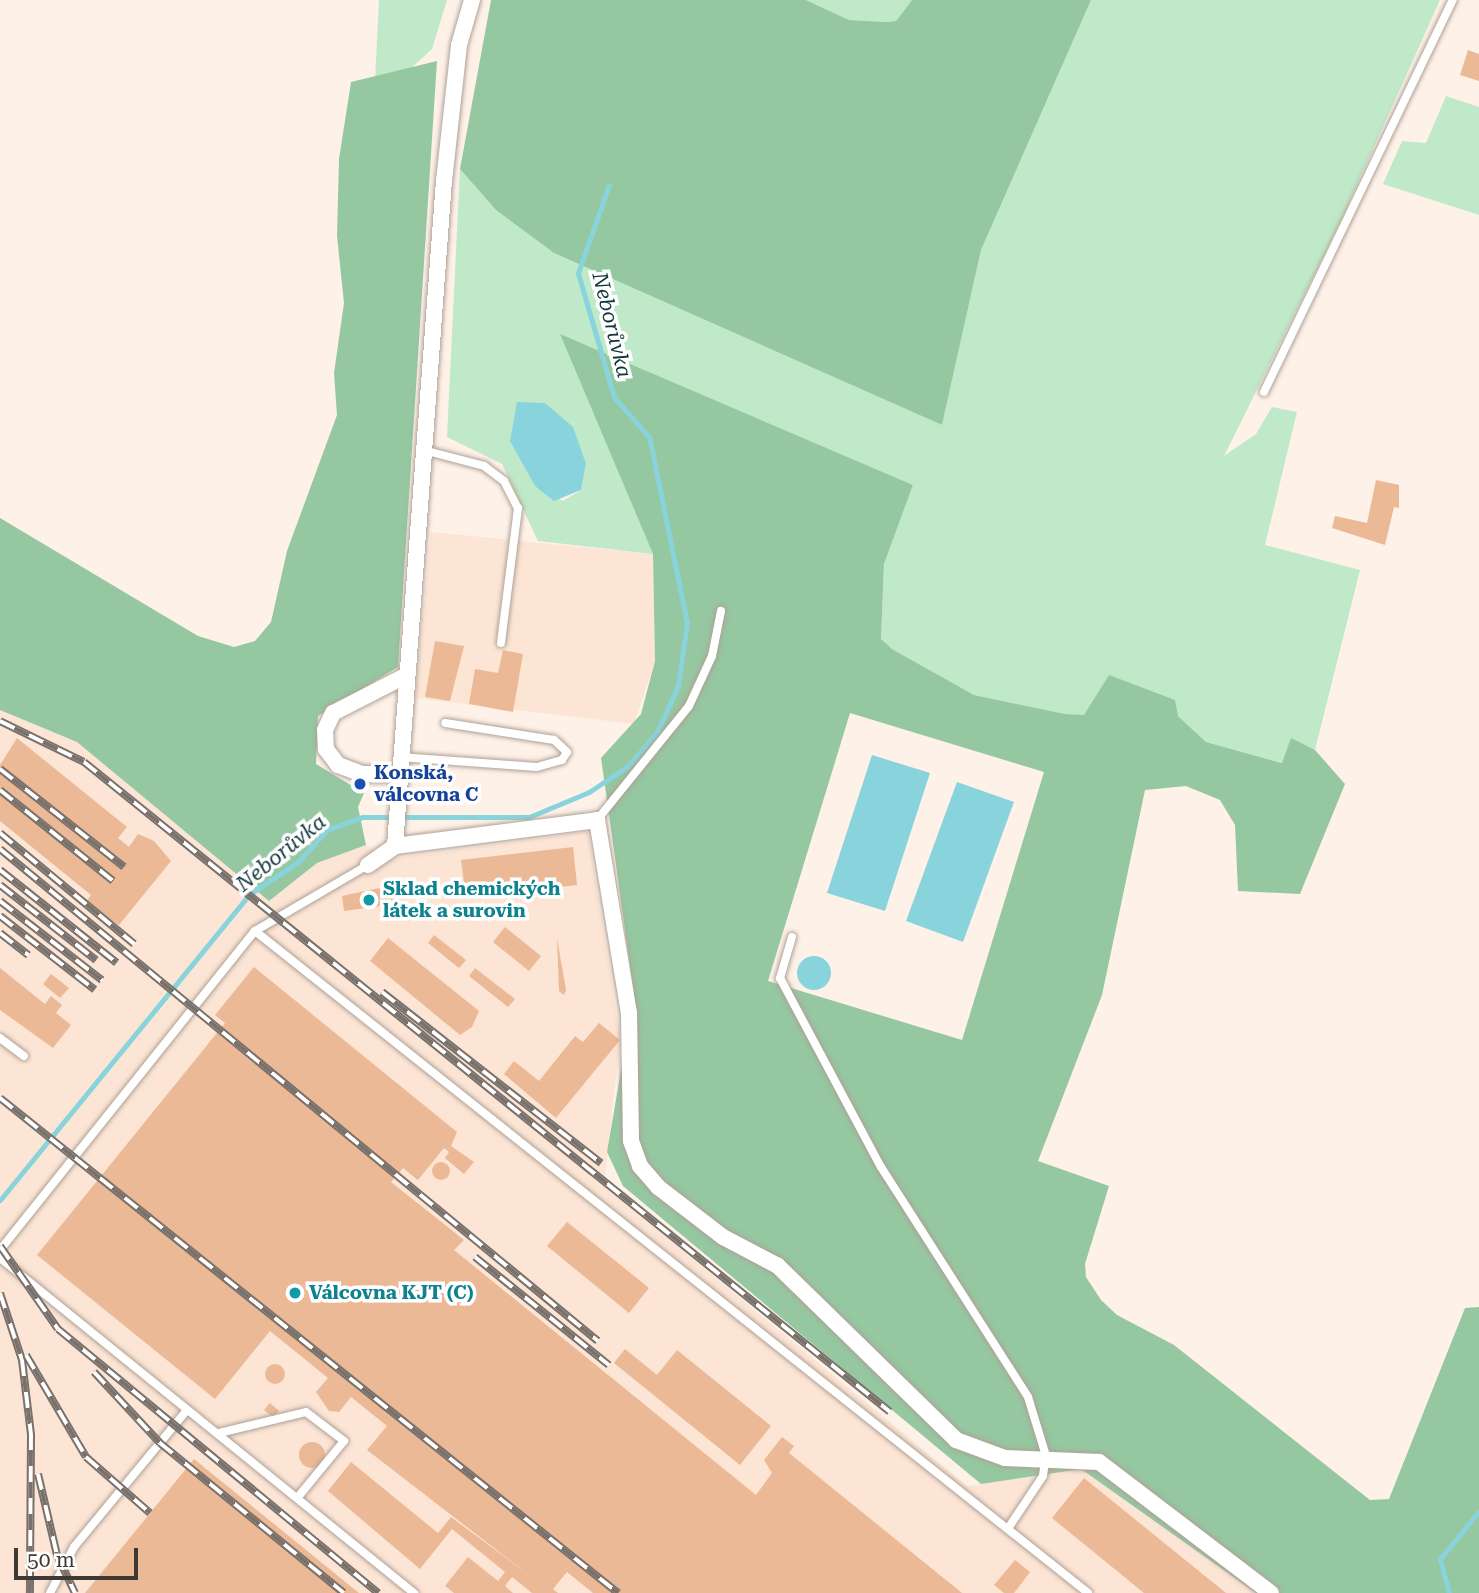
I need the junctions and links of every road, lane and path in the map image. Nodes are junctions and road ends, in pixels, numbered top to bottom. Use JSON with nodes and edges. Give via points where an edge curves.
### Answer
{"nodes":[{"id":1,"x":472,"y":0,"type":"edge"},
{"id":2,"x":1453,"y":0,"type":"edge"},
{"id":3,"x":1265,"y":392,"type":"dead end"},
{"id":4,"x":427,"y":451,"type":"junction"},
{"id":5,"x":721,"y":611,"type":"dead end"},
{"id":6,"x":501,"y":643,"type":"dead end"},
{"id":7,"x":407,"y":675,"type":"junction"},
{"id":8,"x":444,"y":723,"type":"dead end"},
{"id":9,"x":399,"y":765,"type":"junction"},
{"id":10,"x":597,"y":820,"type":"junction"},
{"id":11,"x":395,"y":842,"type":"junction"},
{"id":12,"x":368,"y":865,"type":"joint"},
{"id":13,"x":255,"y":931,"type":"junction"},
{"id":14,"x":792,"y":937,"type":"dead end"},
{"id":15,"x":0,"y":1038,"type":"edge"},
{"id":16,"x":24,"y":1056,"type":"dead end"},
{"id":17,"x":0,"y":1250,"type":"edge"},
{"id":18,"x":0,"y":1258,"type":"edge"},
{"id":19,"x":186,"y":1411,"type":"junction"},
{"id":20,"x":219,"y":1433,"type":"junction"},
{"id":21,"x":1046,"y":1456,"type":"junction"},
{"id":22,"x":299,"y":1497,"type":"junction"},
{"id":23,"x":1009,"y":1527,"type":"junction"},
{"id":24,"x":50,"y":1593,"type":"edge"},
{"id":25,"x":415,"y":1593,"type":"edge"},
{"id":26,"x":1087,"y":1593,"type":"edge"},
{"id":27,"x":1271,"y":1593,"type":"edge"}],
"edges":[{"from":1,"to":4,"type":"street","via":[[460,45],[444,181]]},
{"from":2,"to":3,"type":"lane"},
{"from":4,"to":6,"type":"lane","via":[[484,466],[504,481],[519,508]]},
{"from":4,"to":7,"type":"street"},
{"from":5,"to":10,"type":"lane","via":[[712,656],[689,706]]},
{"from":7,"to":9,"type":"street"},
{"from":7,"to":9,"type":"street","via":[[333,713],[325,730],[326,749],[338,765],[362,774]]},
{"from":8,"to":9,"type":"lane","via":[[554,740],[567,752],[562,760],[537,766]]},
{"from":9,"to":11,"type":"street"},
{"from":10,"to":11,"type":"street"},
{"from":10,"to":21,"type":"street","via":[[629,1013],[628,1111],[640,1166],[723,1237],[778,1266],[957,1440],[1005,1458]]},
{"from":11,"to":12,"type":"street"},
{"from":12,"to":13,"type":"lane"},
{"from":13,"to":17,"type":"lane"},
{"from":13,"to":23,"type":"lane"},
{"from":14,"to":21,"type":"lane","via":[[780,978],[881,1167],[1028,1397]]},
{"from":15,"to":16,"type":"lane"},
{"from":18,"to":19,"type":"lane"},
{"from":19,"to":20,"type":"lane"},
{"from":19,"to":24,"type":"lane","via":[[74,1547]]},
{"from":20,"to":22,"type":"lane"},
{"from":20,"to":22,"type":"lane","via":[[306,1412],[344,1441]]},
{"from":21,"to":23,"type":"lane","via":[[1043,1476]]},
{"from":21,"to":27,"type":"street","via":[[1099,1462]]},
{"from":22,"to":25,"type":"lane"},
{"from":23,"to":26,"type":"lane"}]}
